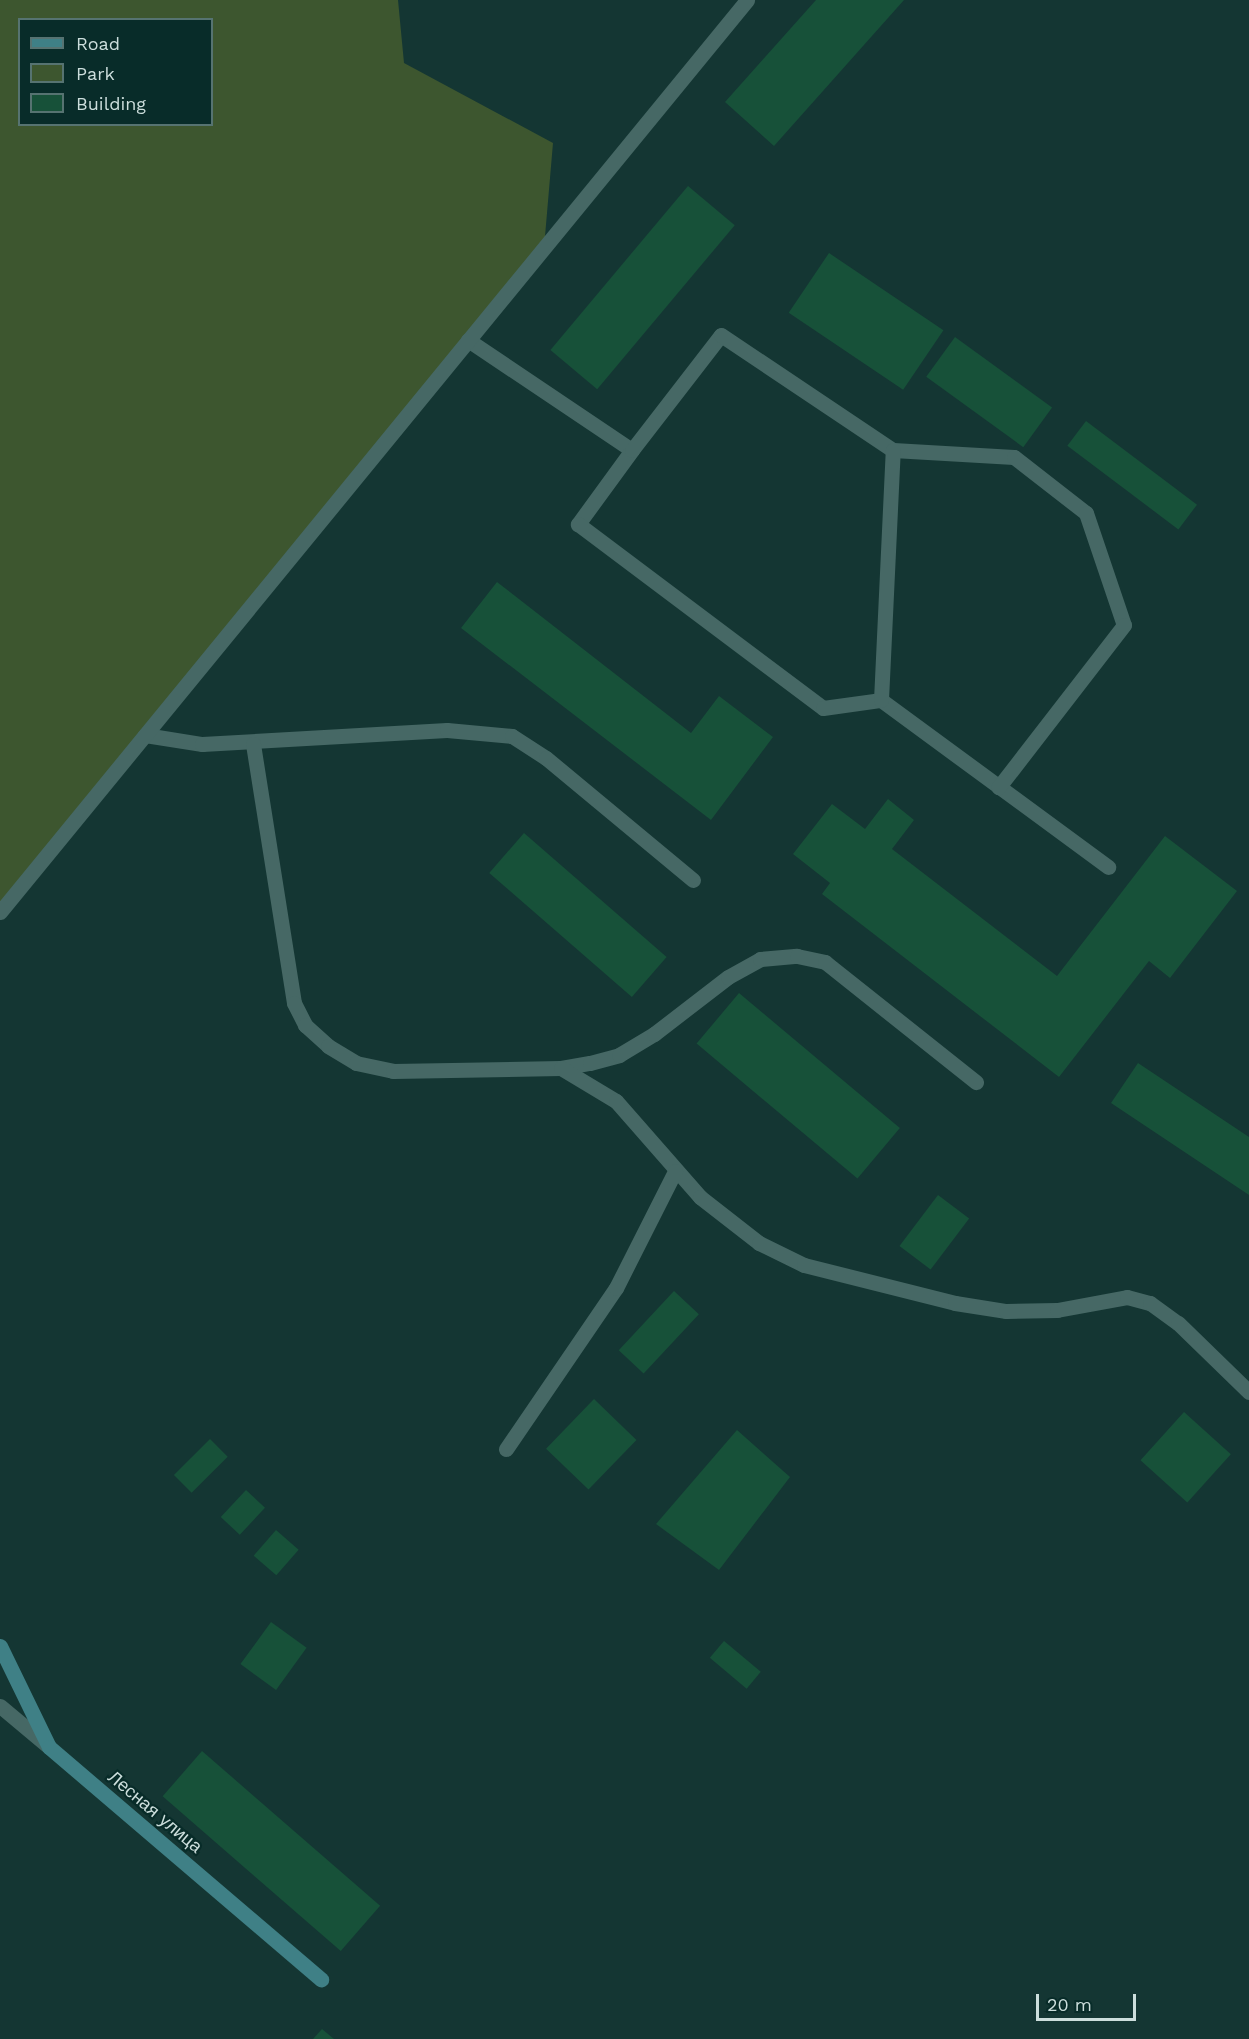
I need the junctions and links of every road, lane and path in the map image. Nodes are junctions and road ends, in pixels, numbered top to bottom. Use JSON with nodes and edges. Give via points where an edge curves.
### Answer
{"nodes":[{"id":1,"x":747,"y":0,"type":"edge"},
{"id":2,"x":468,"y":340,"type":"junction"},
{"id":3,"x":632,"y":450,"type":"junction"},
{"id":4,"x":893,"y":450,"type":"junction"},
{"id":5,"x":881,"y":700,"type":"junction"},
{"id":6,"x":145,"y":735,"type":"junction"},
{"id":7,"x":253,"y":744,"type":"junction"},
{"id":8,"x":999,"y":787,"type":"junction"},
{"id":9,"x":1108,"y":867,"type":"dead end"},
{"id":10,"x":693,"y":880,"type":"dead end"},
{"id":11,"x":0,"y":912,"type":"edge"},
{"id":12,"x":561,"y":1068,"type":"junction"},
{"id":13,"x":976,"y":1082,"type":"dead end"},
{"id":14,"x":675,"y":1171,"type":"junction"},
{"id":15,"x":1249,"y":1392,"type":"edge"},
{"id":16,"x":506,"y":1449,"type":"dead end"},
{"id":17,"x":0,"y":1646,"type":"edge"},
{"id":18,"x":0,"y":1706,"type":"edge"},
{"id":19,"x":49,"y":1747,"type":"junction"},
{"id":20,"x":321,"y":1979,"type":"dead end"}],
"edges":[{"from":1,"to":2,"type":"street"},
{"from":2,"to":3,"type":"street"},
{"from":2,"to":6,"type":"street"},
{"from":3,"to":4,"type":"street","via":[[721,335]]},
{"from":3,"to":5,"type":"street","via":[[578,524],[823,708]]},
{"from":4,"to":5,"type":"street"},
{"from":4,"to":8,"type":"street","via":[[1014,457],[1086,513],[1124,625]]},
{"from":5,"to":8,"type":"street"},
{"from":6,"to":7,"type":"street","via":[[202,744]]},
{"from":6,"to":11,"type":"street"},
{"from":7,"to":10,"type":"street","via":[[447,730],[512,736],[546,758]]},
{"from":7,"to":12,"type":"street","via":[[290,984],[305,1025],[328,1046],[356,1063],[393,1071]]},
{"from":8,"to":9,"type":"street"},
{"from":12,"to":13,"type":"street","via":[[619,1055],[654,1034],[728,977],[760,959],[797,956],[825,962]]},
{"from":12,"to":14,"type":"street","via":[[616,1101]]},
{"from":14,"to":15,"type":"street","via":[[700,1197],[759,1243],[804,1265],[848,1278],[1006,1311],[1057,1310],[1127,1297],[1150,1304],[1178,1323]]},
{"from":14,"to":16,"type":"street","via":[[616,1288]]},
{"from":17,"to":19,"type":"street","name":"Лесная улица"},
{"from":18,"to":19,"type":"street"},
{"from":19,"to":20,"type":"street","name":"Лесная улица"}]}
